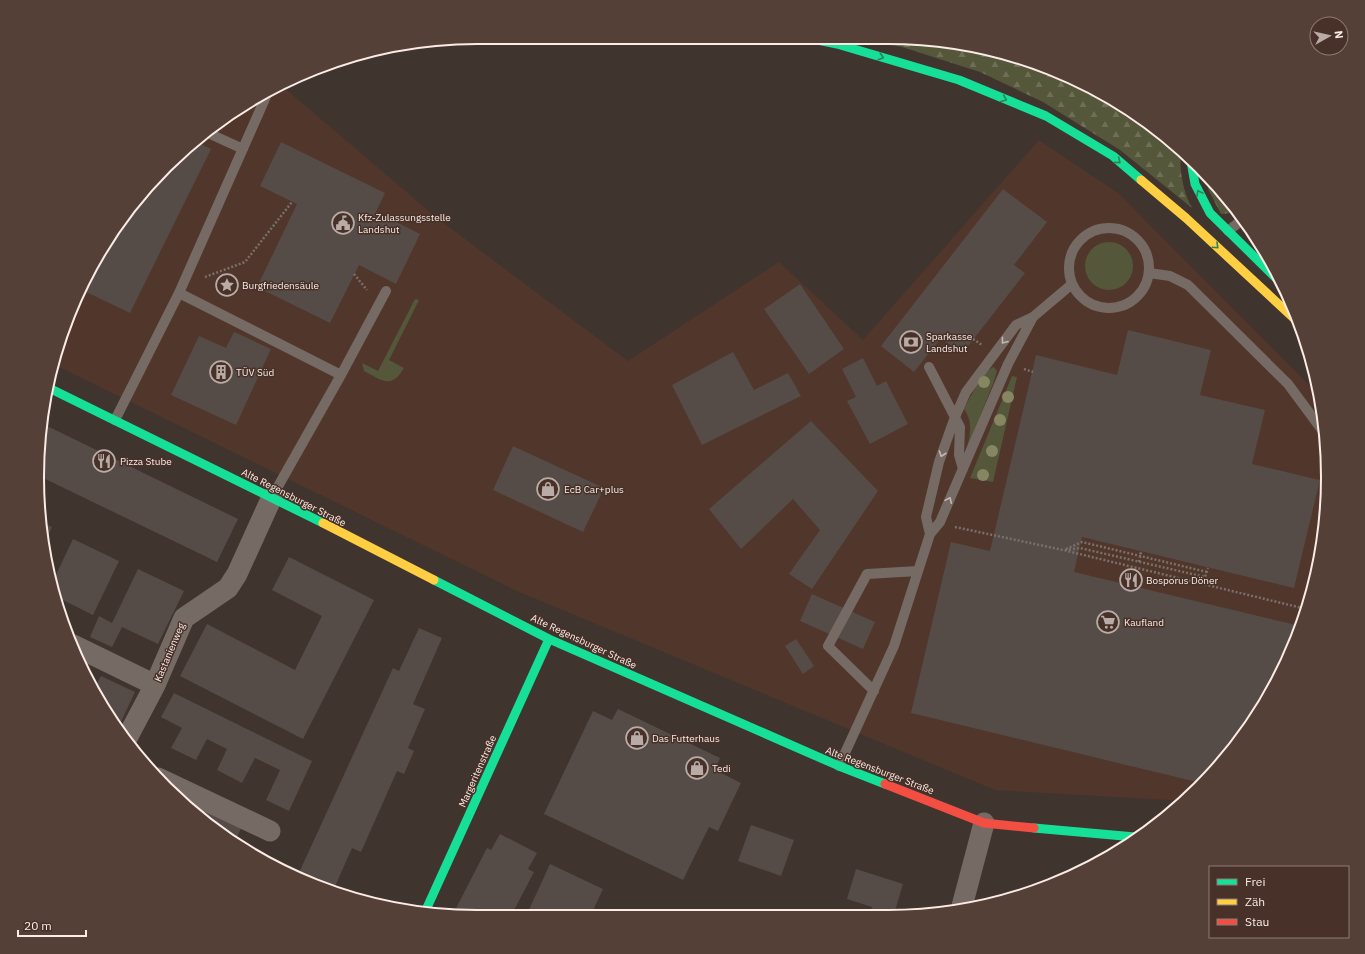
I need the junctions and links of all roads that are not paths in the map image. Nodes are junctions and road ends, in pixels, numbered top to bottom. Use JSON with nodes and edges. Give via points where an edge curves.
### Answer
{"nodes":[{"id":1,"x":837,"y":44,"type":"edge"},
{"id":2,"x":265,"y":100,"type":"edge"},
{"id":3,"x":211,"y":134,"type":"edge"},
{"id":4,"x":243,"y":149,"type":"junction"},
{"id":5,"x":1192,"y":170,"type":"edge"},
{"id":6,"x":1239,"y":223,"type":"edge"},
{"id":7,"x":1228,"y":231,"type":"junction"},
{"id":8,"x":1269,"y":272,"type":"edge"},
{"id":9,"x":1149,"y":273,"type":"junction"},
{"id":10,"x":1072,"y":284,"type":"junction"},
{"id":11,"x":386,"y":292,"type":"dead end"},
{"id":12,"x":179,"y":293,"type":"junction"},
{"id":13,"x":1289,"y":314,"type":"edge"},
{"id":14,"x":1033,"y":317,"type":"junction"},
{"id":15,"x":929,"y":367,"type":"dead end"},
{"id":16,"x":341,"y":375,"type":"junction"},
{"id":17,"x":53,"y":390,"type":"edge"},
{"id":18,"x":955,"y":417,"type":"junction"},
{"id":19,"x":115,"y":420,"type":"junction"},
{"id":20,"x":1317,"y":424,"type":"edge"},
{"id":21,"x":963,"y":469,"type":"junction"},
{"id":22,"x":272,"y":497,"type":"junction"},
{"id":23,"x":930,"y":534,"type":"junction"},
{"id":24,"x":918,"y":571,"type":"junction"},
{"id":25,"x":549,"y":639,"type":"junction"},
{"id":26,"x":79,"y":648,"type":"edge"},
{"id":27,"x":155,"y":685,"type":"junction"},
{"id":28,"x":874,"y":691,"type":"junction"},
{"id":29,"x":129,"y":735,"type":"edge"},
{"id":30,"x":839,"y":766,"type":"junction"},
{"id":31,"x":173,"y":785,"type":"edge"},
{"id":32,"x":984,"y":823,"type":"junction"},
{"id":33,"x":270,"y":831,"type":"dead end"},
{"id":34,"x":1130,"y":837,"type":"edge"},
{"id":35,"x":963,"y":903,"type":"edge"},
{"id":36,"x":427,"y":907,"type":"edge"}],
"edges":[{"from":1,"to":13,"type":"main road","one_way":true,"via":[[959,80],[1046,116],[1113,156],[1186,218]]},
{"from":2,"to":4,"type":"lane"},
{"from":3,"to":4,"type":"lane"},
{"from":4,"to":12,"type":"lane"},
{"from":7,"to":5,"type":"main road","one_way":true,"via":[[1210,213],[1195,184]]},
{"from":6,"to":7,"type":"lane"},
{"from":7,"to":8,"type":"main road"},
{"from":9,"to":10,"type":"lane","via":[[1145,286],[1136,297],[1125,305],[1112,308],[1095,306],[1086,301]]},
{"from":9,"to":10,"type":"lane","via":[[1144,249],[1137,240],[1116,228],[1103,228],[1086,235],[1074,249],[1069,272]]},
{"from":9,"to":20,"type":"lane","via":[[1170,276],[1188,285],[1288,384]]},
{"from":10,"to":14,"type":"lane"},
{"from":11,"to":16,"type":"lane"},
{"from":12,"to":16,"type":"lane"},
{"from":12,"to":19,"type":"lane"},
{"from":14,"to":18,"type":"lane","one_way":true,"via":[[1016,325],[966,392]]},
{"from":14,"to":21,"type":"lane","via":[[1008,364]]},
{"from":15,"to":18,"type":"lane"},
{"from":16,"to":22,"type":"lane"},
{"from":17,"to":19,"type":"main road","name":"Alte Regensburger Straße"},
{"from":18,"to":21,"type":"lane","via":[[960,427],[959,455]]},
{"from":18,"to":23,"type":"lane","one_way":true,"via":[[939,462],[926,517]]},
{"from":19,"to":22,"type":"main road","name":"Alte Regensburger Straße"},
{"from":23,"to":21,"type":"lane","one_way":true,"via":[[940,522]]},
{"from":22,"to":25,"type":"main road","name":"Alte Regensburger Straße"},
{"from":22,"to":27,"type":"street","name":"Kastanienweg","via":[[237,574],[228,588],[184,618]]},
{"from":23,"to":24,"type":"lane"},
{"from":24,"to":28,"type":"lane","via":[[894,646]]},
{"from":24,"to":28,"type":"lane","via":[[867,574],[828,646]]},
{"from":25,"to":30,"type":"main road","name":"Alte Regensburger Straße"},
{"from":25,"to":36,"type":"main road","name":"Margeritenstraße"},
{"from":26,"to":27,"type":"street"},
{"from":27,"to":29,"type":"street","name":"Kastanienweg"},
{"from":28,"to":30,"type":"lane"},
{"from":30,"to":32,"type":"main road","name":"Alte Regensburger Straße"},
{"from":31,"to":33,"type":"street"},
{"from":32,"to":34,"type":"main road","name":"Alte Regensburger Straße"},
{"from":32,"to":35,"type":"street"}]}
